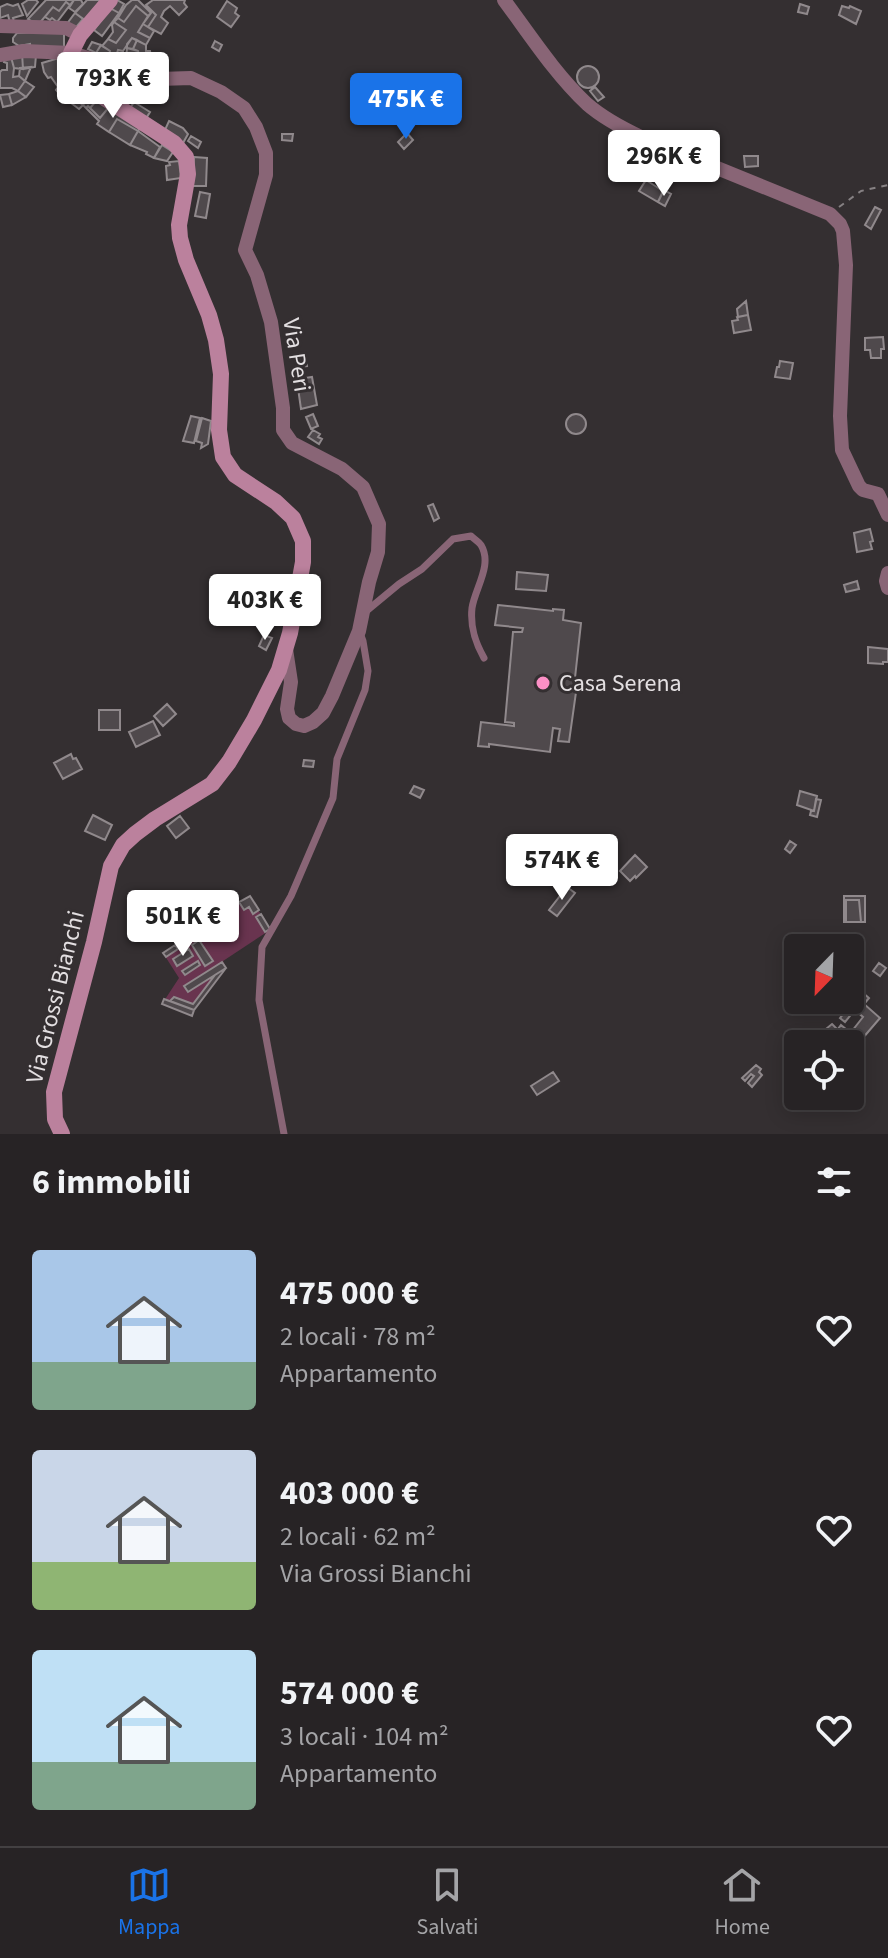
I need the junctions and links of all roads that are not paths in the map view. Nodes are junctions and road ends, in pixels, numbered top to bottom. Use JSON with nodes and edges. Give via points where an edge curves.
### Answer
{"nodes":[{"id":1,"x":110,"y":0,"type":"edge"},
{"id":2,"x":504,"y":0,"type":"edge"},
{"id":3,"x":0,"y":26,"type":"edge"},
{"id":4,"x":80,"y":35,"type":"junction"},
{"id":5,"x":71,"y":53,"type":"junction"},
{"id":6,"x":0,"y":55,"type":"edge"},
{"id":7,"x":888,"y":515,"type":"edge"},
{"id":8,"x":888,"y":573,"type":"edge"},
{"id":9,"x":888,"y":588,"type":"edge"},
{"id":10,"x":362,"y":615,"type":"junction"},
{"id":11,"x":359,"y":631,"type":"junction"},
{"id":12,"x":286,"y":648,"type":"junction"},
{"id":13,"x":484,"y":658,"type":"dead end"},
{"id":14,"x":62,"y":1134,"type":"edge"},
{"id":15,"x":284,"y":1134,"type":"edge"}],
"edges":[{"from":1,"to":4,"type":"main road"},
{"from":2,"to":7,"type":"street","via":[[566,81],[614,123],[836,219],[843,231],[846,265],[842,450],[859,486],[878,494]]},
{"from":3,"to":4,"type":"street","via":[[66,28]]},
{"from":4,"to":5,"type":"main road"},
{"from":5,"to":6,"type":"street","name":"Via Peri"},
{"from":5,"to":10,"type":"street","name":"Via Peri","via":[[123,77],[191,78],[244,108],[256,127],[266,153],[266,175],[245,250],[271,322],[283,430],[292,443],[342,469],[363,487],[379,524],[378,552]]},
{"from":5,"to":12,"type":"main road","name":"Via Grossi Bianchi","via":[[72,67],[84,84],[174,143],[186,157],[180,238],[216,340],[223,457],[235,475],[293,518],[303,541]]},
{"from":8,"to":9,"type":"street"},
{"from":10,"to":11,"type":"street","name":"Via Peri"},
{"from":10,"to":13,"type":"lane","via":[[453,539],[471,536],[481,545],[485,564],[472,623]]},
{"from":11,"to":12,"type":"street","name":"Via Peri","via":[[323,713],[304,726],[289,718]]},
{"from":11,"to":15,"type":"lane","via":[[368,671],[337,759],[333,798],[291,896],[262,947],[259,1000]]},
{"from":12,"to":14,"type":"main road","name":"Via Grossi Bianchi","via":[[273,683],[212,784],[135,834],[111,866],[54,1092],[55,1119]]}]}
